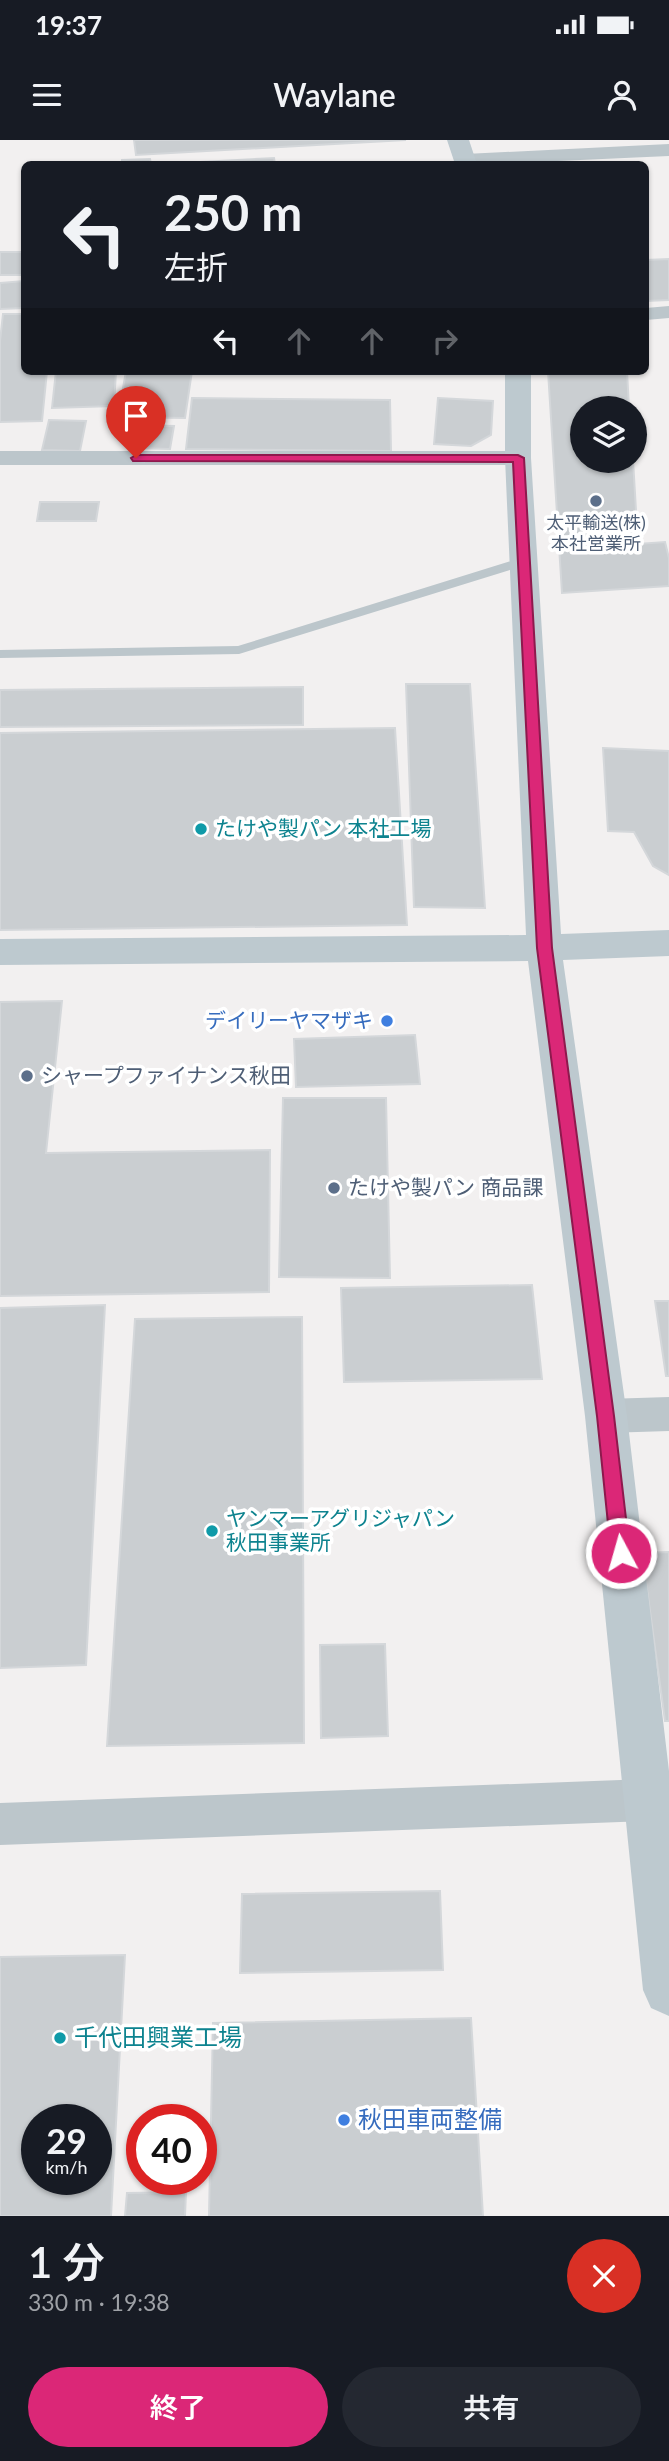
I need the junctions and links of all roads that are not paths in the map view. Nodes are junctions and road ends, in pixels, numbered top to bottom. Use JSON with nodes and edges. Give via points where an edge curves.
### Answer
{"nodes":[{"id":1,"x":669,"y":150,"type":"edge"},
{"id":2,"x":463,"y":155,"type":"edge"},
{"id":3,"x":669,"y":312,"type":"edge"},
{"id":4,"x":649,"y":314,"type":"edge"},
{"id":5,"x":518,"y":375,"type":"edge"},
{"id":6,"x":0,"y":458,"type":"edge"},
{"id":7,"x":518,"y":458,"type":"junction"},
{"id":8,"x":524,"y":561,"type":"junction"},
{"id":9,"x":0,"y":654,"type":"edge"},
{"id":10,"x":669,"y":943,"type":"edge"},
{"id":11,"x":544,"y":948,"type":"junction"},
{"id":12,"x":0,"y":952,"type":"edge"},
{"id":13,"x":669,"y":1414,"type":"edge"},
{"id":14,"x":606,"y":1416,"type":"junction"},
{"id":15,"x":648,"y":1800,"type":"junction"},
{"id":16,"x":0,"y":1824,"type":"edge"},
{"id":17,"x":669,"y":1990,"type":"edge"}],
"edges":[{"from":1,"to":2,"type":"street"},
{"from":3,"to":4,"type":"street"},
{"from":5,"to":7,"type":"street"},
{"from":6,"to":7,"type":"street"},
{"from":7,"to":8,"type":"street"},
{"from":8,"to":9,"type":"lane","via":[[239,650]]},
{"from":8,"to":11,"type":"street"},
{"from":10,"to":11,"type":"street"},
{"from":11,"to":12,"type":"street"},
{"from":11,"to":14,"type":"street"},
{"from":13,"to":14,"type":"street"},
{"from":14,"to":15,"type":"street"},
{"from":15,"to":16,"type":"street"},
{"from":15,"to":17,"type":"street"}]}
